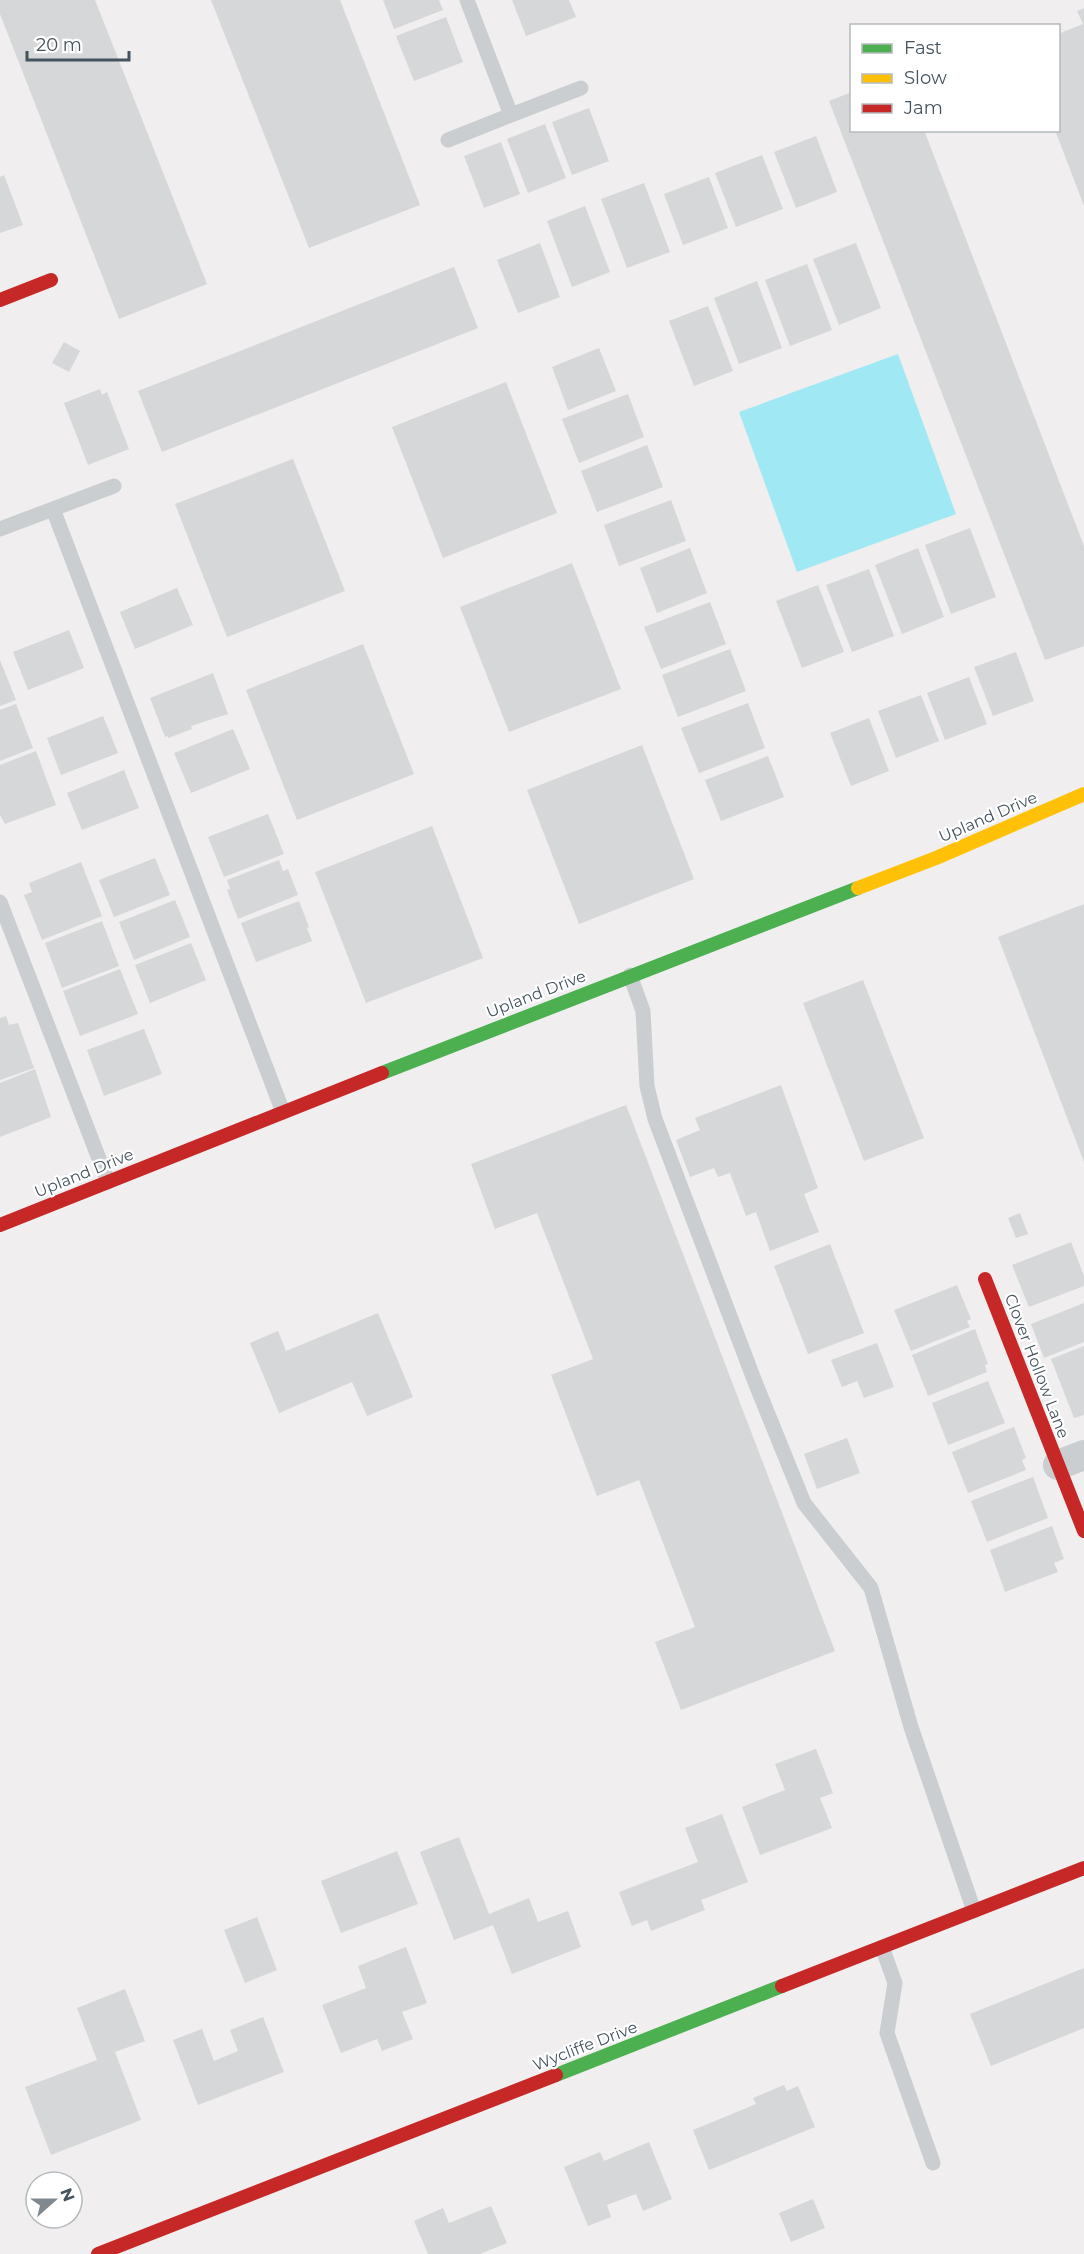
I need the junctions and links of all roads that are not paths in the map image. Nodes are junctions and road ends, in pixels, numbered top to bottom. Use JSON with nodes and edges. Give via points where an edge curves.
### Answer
{"nodes":[{"id":1,"x":467,"y":0,"type":"edge"},
{"id":2,"x":581,"y":88,"type":"dead end"},
{"id":3,"x":511,"y":115,"type":"junction"},
{"id":4,"x":448,"y":140,"type":"dead end"},
{"id":5,"x":51,"y":280,"type":"dead end"},
{"id":6,"x":0,"y":300,"type":"edge"},
{"id":7,"x":114,"y":486,"type":"dead end"},
{"id":8,"x":52,"y":509,"type":"junction"},
{"id":9,"x":0,"y":529,"type":"edge"},
{"id":10,"x":1084,"y":794,"type":"edge"},
{"id":11,"x":0,"y":902,"type":"edge"},
{"id":12,"x":630,"y":975,"type":"junction"},
{"id":13,"x":283,"y":1112,"type":"junction"},
{"id":14,"x":108,"y":1182,"type":"junction"},
{"id":15,"x":0,"y":1225,"type":"edge"},
{"id":16,"x":985,"y":1279,"type":"dead end"},
{"id":17,"x":1071,"y":1460,"type":"edge"},
{"id":18,"x":1084,"y":1531,"type":"edge"},
{"id":19,"x":1084,"y":1868,"type":"edge"},
{"id":20,"x":974,"y":1911,"type":"junction"},
{"id":21,"x":882,"y":1947,"type":"junction"},
{"id":22,"x":933,"y":2163,"type":"dead end"},
{"id":23,"x":99,"y":2254,"type":"edge"}],
"edges":[{"from":1,"to":3,"type":"lane"},
{"from":2,"to":3,"type":"lane"},
{"from":3,"to":4,"type":"lane"},
{"from":5,"to":6,"type":"street"},
{"from":7,"to":8,"type":"lane"},
{"from":8,"to":9,"type":"lane"},
{"from":8,"to":13,"type":"lane"},
{"from":10,"to":12,"type":"street","name":"Upland Drive","via":[[936,858]]},
{"from":11,"to":14,"type":"lane"},
{"from":12,"to":13,"type":"street","name":"Upland Drive"},
{"from":12,"to":20,"type":"lane","via":[[643,1011],[646,1086],[655,1119],[804,1503],[871,1588],[911,1727]]},
{"from":13,"to":14,"type":"street","name":"Upland Drive"},
{"from":14,"to":15,"type":"street","name":"Upland Drive"},
{"from":16,"to":17,"type":"street","name":"Clover Hollow Lane"},
{"from":17,"to":18,"type":"street","name":"Clover Hollow Lane"},
{"from":19,"to":20,"type":"street","name":"Wycliffe Drive"},
{"from":20,"to":21,"type":"street","name":"Wycliffe Drive"},
{"from":21,"to":22,"type":"lane","via":[[895,1983],[886,2033]]},
{"from":21,"to":23,"type":"street","name":"Wycliffe Drive"}]}
